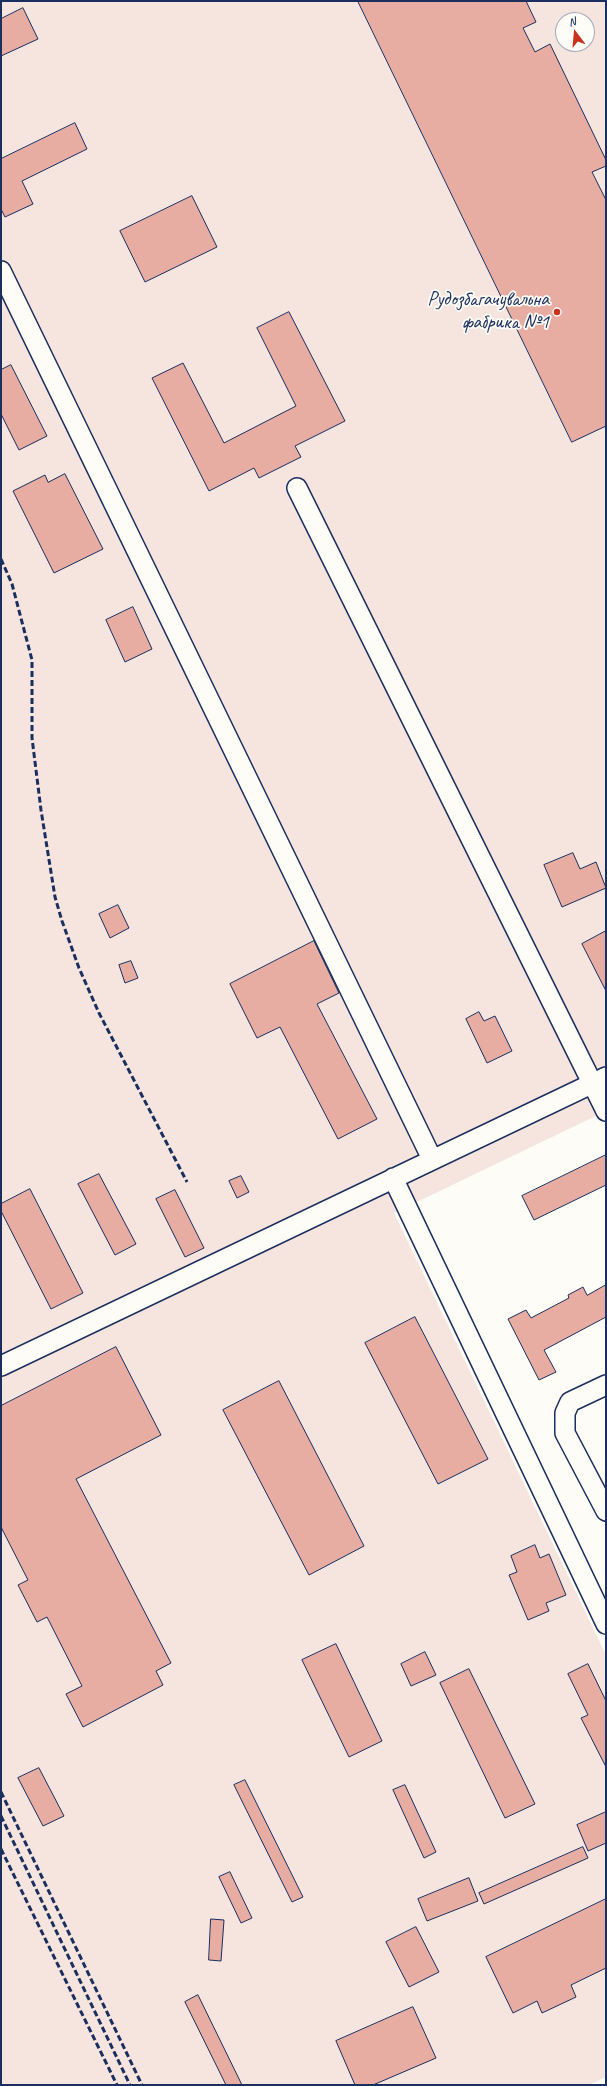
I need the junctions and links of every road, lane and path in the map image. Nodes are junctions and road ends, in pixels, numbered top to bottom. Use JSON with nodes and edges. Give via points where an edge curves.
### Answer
{"nodes":[{"id":1,"x":1,"y":270,"type":"edge"},
{"id":2,"x":297,"y":488,"type":"dead end"},
{"id":3,"x":599,"y":1080,"type":"edge"},
{"id":4,"x":606,"y":1111,"type":"edge"},
{"id":5,"x":432,"y":1159,"type":"junction"},
{"id":6,"x":393,"y":1178,"type":"junction"},
{"id":7,"x":1,"y":1366,"type":"edge"},
{"id":8,"x":606,"y":1384,"type":"edge"},
{"id":9,"x":606,"y":1511,"type":"edge"},
{"id":10,"x":606,"y":1624,"type":"edge"}],
"edges":[{"from":1,"to":5,"type":"lane"},
{"from":2,"to":3,"type":"lane"},
{"from":3,"to":4,"type":"lane"},
{"from":3,"to":5,"type":"lane"},
{"from":5,"to":6,"type":"lane"},
{"from":6,"to":7,"type":"lane"},
{"from":6,"to":10,"type":"lane"},
{"from":8,"to":9,"type":"lane","via":[[570,1402],[564,1414],[565,1433]]}]}
